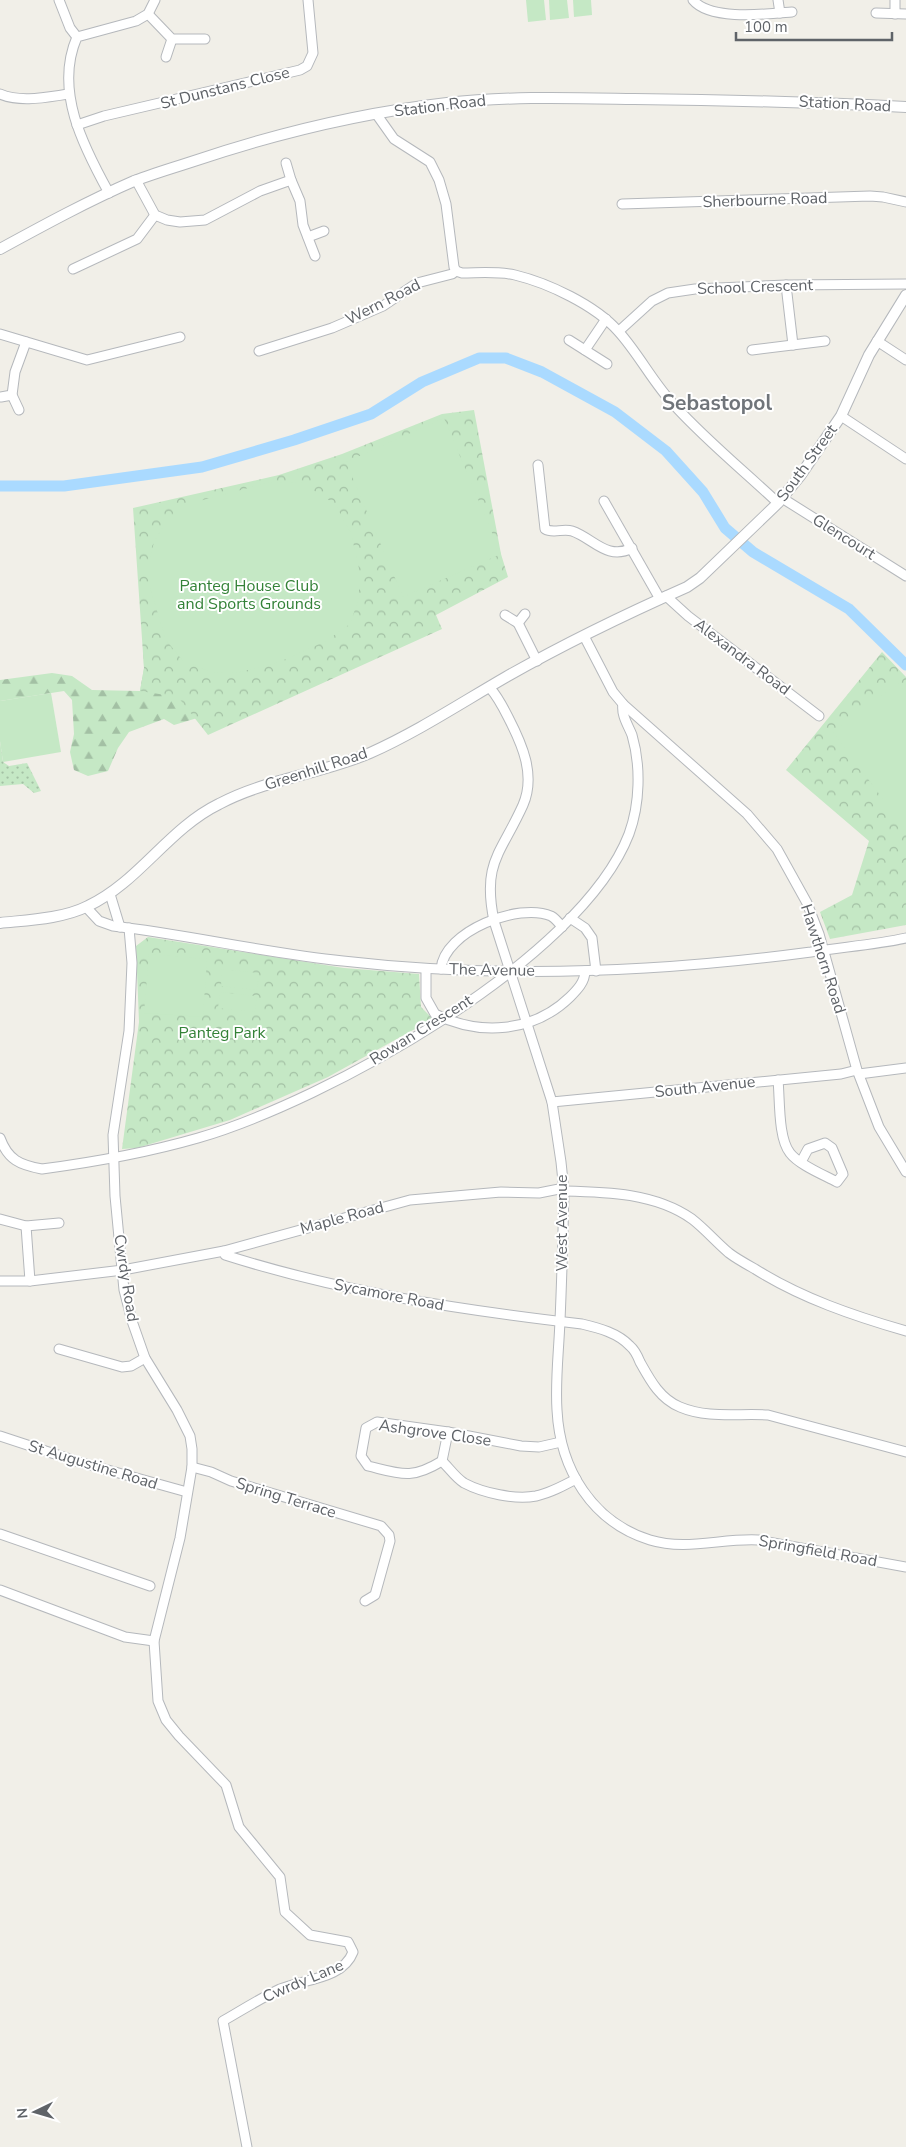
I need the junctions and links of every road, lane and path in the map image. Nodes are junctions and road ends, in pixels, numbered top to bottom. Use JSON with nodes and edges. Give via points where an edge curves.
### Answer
{"nodes":[{"id":1,"x":59,"y":0,"type":"edge"},
{"id":2,"x":155,"y":0,"type":"edge"},
{"id":3,"x":308,"y":0,"type":"edge"},
{"id":4,"x":693,"y":0,"type":"edge"},
{"id":5,"x":778,"y":0,"type":"edge"},
{"id":6,"x":895,"y":0,"type":"edge"},
{"id":7,"x":792,"y":12,"type":"dead end"},
{"id":8,"x":780,"y":13,"type":"junction"},
{"id":9,"x":148,"y":14,"type":"junction"},
{"id":10,"x":876,"y":14,"type":"dead end"},
{"id":11,"x":895,"y":14,"type":"junction"},
{"id":12,"x":906,"y":14,"type":"edge"},
{"id":13,"x":77,"y":37,"type":"junction"},
{"id":14,"x":172,"y":38,"type":"junction"},
{"id":15,"x":205,"y":39,"type":"dead end"},
{"id":16,"x":166,"y":57,"type":"dead end"},
{"id":17,"x":0,"y":94,"type":"edge"},
{"id":18,"x":70,"y":94,"type":"junction"},
{"id":19,"x":906,"y":107,"type":"edge"},
{"id":20,"x":377,"y":114,"type":"junction"},
{"id":21,"x":76,"y":125,"type":"junction"},
{"id":22,"x":286,"y":163,"type":"dead end"},
{"id":23,"x":136,"y":180,"type":"junction"},
{"id":24,"x":291,"y":180,"type":"junction"},
{"id":25,"x":109,"y":192,"type":"junction"},
{"id":26,"x":906,"y":202,"type":"edge"},
{"id":27,"x":622,"y":204,"type":"dead end"},
{"id":28,"x":156,"y":215,"type":"junction"},
{"id":29,"x":324,"y":231,"type":"dead end"},
{"id":30,"x":308,"y":237,"type":"junction"},
{"id":31,"x":0,"y":249,"type":"edge"},
{"id":32,"x":315,"y":256,"type":"dead end"},
{"id":33,"x":73,"y":269,"type":"dead end"},
{"id":34,"x":456,"y":271,"type":"junction"},
{"id":35,"x":906,"y":284,"type":"edge"},
{"id":36,"x":786,"y":285,"type":"junction"},
{"id":37,"x":906,"y":295,"type":"edge"},
{"id":38,"x":606,"y":319,"type":"junction"},
{"id":39,"x":618,"y":331,"type":"junction"},
{"id":40,"x":0,"y":334,"type":"edge"},
{"id":41,"x":180,"y":337,"type":"dead end"},
{"id":42,"x":569,"y":340,"type":"dead end"},
{"id":43,"x":825,"y":341,"type":"dead end"},
{"id":44,"x":877,"y":341,"type":"junction"},
{"id":45,"x":26,"y":342,"type":"junction"},
{"id":46,"x":793,"y":345,"type":"junction"},
{"id":47,"x":585,"y":350,"type":"junction"},
{"id":48,"x":752,"y":350,"type":"dead end"},
{"id":49,"x":259,"y":351,"type":"dead end"},
{"id":50,"x":906,"y":360,"type":"edge"},
{"id":51,"x":607,"y":364,"type":"dead end"},
{"id":52,"x":12,"y":395,"type":"junction"},
{"id":53,"x":1,"y":397,"type":"edge"},
{"id":54,"x":19,"y":410,"type":"dead end"},
{"id":55,"x":841,"y":416,"type":"junction"},
{"id":56,"x":906,"y":459,"type":"edge"},
{"id":57,"x":538,"y":465,"type":"dead end"},
{"id":58,"x":780,"y":500,"type":"junction"},
{"id":59,"x":604,"y":501,"type":"dead end"},
{"id":60,"x":632,"y":548,"type":"junction"},
{"id":61,"x":906,"y":576,"type":"edge"},
{"id":62,"x":663,"y":598,"type":"junction"},
{"id":63,"x":525,"y":614,"type":"dead end"},
{"id":64,"x":505,"y":615,"type":"dead end"},
{"id":65,"x":518,"y":623,"type":"junction"},
{"id":66,"x":584,"y":636,"type":"junction"},
{"id":67,"x":537,"y":661,"type":"junction"},
{"id":68,"x":490,"y":688,"type":"junction"},
{"id":69,"x":623,"y":704,"type":"junction"},
{"id":70,"x":819,"y":716,"type":"dead end"},
{"id":71,"x":110,"y":894,"type":"junction"},
{"id":72,"x":86,"y":907,"type":"junction"},
{"id":73,"x":570,"y":918,"type":"junction"},
{"id":74,"x":494,"y":921,"type":"junction"},
{"id":75,"x":0,"y":923,"type":"edge"},
{"id":76,"x":125,"y":927,"type":"junction"},
{"id":77,"x":562,"y":927,"type":"junction"},
{"id":78,"x":906,"y":938,"type":"edge"},
{"id":79,"x":823,"y":950,"type":"junction"},
{"id":80,"x":426,"y":969,"type":"junction"},
{"id":81,"x":441,"y":969,"type":"junction"},
{"id":82,"x":510,"y":971,"type":"junction"},
{"id":83,"x":585,"y":971,"type":"junction"},
{"id":84,"x":596,"y":971,"type":"junction"},
{"id":85,"x":445,"y":1019,"type":"junction"},
{"id":86,"x":528,"y":1023,"type":"junction"},
{"id":87,"x":906,"y":1068,"type":"edge"},
{"id":88,"x":858,"y":1072,"type":"junction"},
{"id":89,"x":778,"y":1080,"type":"junction"},
{"id":90,"x":552,"y":1102,"type":"junction"},
{"id":91,"x":0,"y":1138,"type":"edge"},
{"id":92,"x":114,"y":1159,"type":"junction"},
{"id":93,"x":801,"y":1162,"type":"junction"},
{"id":94,"x":906,"y":1172,"type":"edge"},
{"id":95,"x":564,"y":1190,"type":"junction"},
{"id":96,"x":0,"y":1219,"type":"edge"},
{"id":97,"x":59,"y":1223,"type":"dead end"},
{"id":98,"x":26,"y":1226,"type":"junction"},
{"id":99,"x":224,"y":1251,"type":"junction"},
{"id":100,"x":122,"y":1270,"type":"junction"},
{"id":101,"x":0,"y":1281,"type":"edge"},
{"id":102,"x":30,"y":1281,"type":"junction"},
{"id":103,"x":560,"y":1321,"type":"junction"},
{"id":104,"x":906,"y":1331,"type":"edge"},
{"id":105,"x":59,"y":1348,"type":"dead end"},
{"id":106,"x":146,"y":1358,"type":"junction"},
{"id":107,"x":448,"y":1432,"type":"junction"},
{"id":108,"x":0,"y":1436,"type":"edge"},
{"id":109,"x":561,"y":1442,"type":"junction"},
{"id":110,"x":906,"y":1452,"type":"edge"},
{"id":111,"x":442,"y":1461,"type":"junction"},
{"id":112,"x":192,"y":1467,"type":"junction"},
{"id":113,"x":576,"y":1480,"type":"junction"},
{"id":114,"x":187,"y":1492,"type":"junction"},
{"id":115,"x":0,"y":1534,"type":"edge"},
{"id":116,"x":906,"y":1567,"type":"edge"},
{"id":117,"x":150,"y":1586,"type":"dead end"},
{"id":118,"x":0,"y":1590,"type":"edge"},
{"id":119,"x":365,"y":1601,"type":"dead end"},
{"id":120,"x":154,"y":1641,"type":"junction"},
{"id":121,"x":247,"y":2147,"type":"edge"}],
"edges":[{"from":1,"to":13,"type":"street"},
{"from":2,"to":9,"type":"street"},
{"from":3,"to":21,"type":"street","name":"St Dunstans Close","via":[[313,52],[307,66],[300,70]]},
{"from":4,"to":8,"type":"street","via":[[702,9],[712,12]]},
{"from":5,"to":8,"type":"street"},
{"from":6,"to":11,"type":"street"},
{"from":7,"to":8,"type":"street"},
{"from":9,"to":13,"type":"street","via":[[121,26]]},
{"from":9,"to":14,"type":"street"},
{"from":10,"to":11,"type":"street"},
{"from":11,"to":12,"type":"street"},
{"from":13,"to":18,"type":"street","via":[[69,65]]},
{"from":14,"to":15,"type":"street"},
{"from":14,"to":16,"type":"street"},
{"from":17,"to":18,"type":"street","via":[[21,99]]},
{"from":18,"to":21,"type":"street"},
{"from":19,"to":20,"type":"street","name":"Station Road","via":[[754,100],[540,98],[445,103]]},
{"from":20,"to":23,"type":"street","name":"Station Road","via":[[285,133]]},
{"from":20,"to":34,"type":"street","via":[[394,139],[430,162],[446,204]]},
{"from":21,"to":25,"type":"street"},
{"from":22,"to":24,"type":"street"},
{"from":23,"to":25,"type":"street","name":"Station Road"},
{"from":23,"to":28,"type":"street"},
{"from":24,"to":28,"type":"street","via":[[260,191],[205,220],[180,222]]},
{"from":24,"to":30,"type":"street","via":[[300,201]]},
{"from":25,"to":31,"type":"street","name":"Station Road"},
{"from":26,"to":27,"type":"street","name":"Sherbourne Road","via":[[870,196]]},
{"from":28,"to":33,"type":"street","via":[[137,239]]},
{"from":29,"to":30,"type":"street"},
{"from":30,"to":32,"type":"street"},
{"from":34,"to":38,"type":"street","name":"Wern Road","via":[[516,275],[574,299]]},
{"from":34,"to":49,"type":"street","name":"Wern Road","via":[[416,283],[383,306],[332,328]]},
{"from":35,"to":36,"type":"street","name":"School Crescent"},
{"from":36,"to":39,"type":"street","name":"School Crescent","via":[[668,293],[652,301]]},
{"from":36,"to":46,"type":"street"},
{"from":37,"to":44,"type":"street","name":"South Street"},
{"from":38,"to":39,"type":"street","name":"Wern Road"},
{"from":38,"to":47,"type":"street"},
{"from":39,"to":58,"type":"street","name":"Wern Road","via":[[652,378],[696,428]]},
{"from":40,"to":45,"type":"street"},
{"from":41,"to":45,"type":"street","via":[[88,360]]},
{"from":42,"to":47,"type":"street"},
{"from":43,"to":46,"type":"street"},
{"from":44,"to":50,"type":"street"},
{"from":44,"to":55,"type":"street","name":"South Street"},
{"from":45,"to":52,"type":"street","via":[[15,372]]},
{"from":46,"to":48,"type":"street"},
{"from":47,"to":51,"type":"street"},
{"from":52,"to":53,"type":"street"},
{"from":52,"to":54,"type":"street"},
{"from":55,"to":56,"type":"street"},
{"from":55,"to":58,"type":"street","name":"South Street"},
{"from":57,"to":60,"type":"street","via":[[545,529],[573,531],[609,551],[624,552]]},
{"from":58,"to":61,"type":"street","name":"Glencourt"},
{"from":58,"to":62,"type":"street","name":"South Street","via":[[700,578]]},
{"from":59,"to":60,"type":"street","name":"Alexandra Road"},
{"from":60,"to":62,"type":"street","name":"Alexandra Road"},
{"from":62,"to":66,"type":"street","name":"Greenhill Road"},
{"from":62,"to":70,"type":"street","name":"Alexandra Road"},
{"from":63,"to":65,"type":"street"},
{"from":64,"to":65,"type":"street"},
{"from":65,"to":67,"type":"street"},
{"from":66,"to":67,"type":"street","name":"Greenhill Road"},
{"from":66,"to":69,"type":"street","name":"Hawthorn Road","via":[[613,692]]},
{"from":67,"to":68,"type":"street","name":"Greenhill Road"},
{"from":68,"to":71,"type":"street","name":"Greenhill Road","via":[[370,752],[241,793],[217,804],[173,836]]},
{"from":68,"to":74,"type":"street","name":"West Avenue","via":[[517,735],[527,767],[523,804],[492,865],[490,880]]},
{"from":69,"to":73,"type":"street","name":"Rowan Crescent","via":[[638,774],[630,832],[611,870]]},
{"from":69,"to":79,"type":"street","name":"Hawthorn Road","via":[[746,814],[777,849],[807,903]]},
{"from":71,"to":72,"type":"street","name":"Greenhill Road"},
{"from":71,"to":76,"type":"street","name":"Cwrdy Road"},
{"from":72,"to":75,"type":"street","name":"Greenhill Road","via":[[55,916]]},
{"from":72,"to":76,"type":"street","name":"The Avenue","via":[[99,922]]},
{"from":73,"to":77,"type":"street","name":"Rowan Crescent"},
{"from":73,"to":84,"type":"street","via":[[585,928],[592,938]]},
{"from":74,"to":77,"type":"street","via":[[518,913],[539,913],[553,917]]},
{"from":74,"to":81,"type":"street","via":[[465,934],[451,945],[442,959]]},
{"from":74,"to":82,"type":"street","name":"West Avenue"},
{"from":76,"to":80,"type":"street","name":"The Avenue","via":[[342,961]]},
{"from":76,"to":92,"type":"street","name":"Cwrdy Road","via":[[132,964],[129,1030],[115,1117]]},
{"from":77,"to":82,"type":"street","name":"Rowan Crescent"},
{"from":78,"to":79,"type":"street","name":"The Avenue"},
{"from":79,"to":84,"type":"street","name":"The Avenue","via":[[721,964]]},
{"from":79,"to":88,"type":"street","name":"Hawthorn Road"},
{"from":80,"to":81,"type":"street","name":"The Avenue"},
{"from":80,"to":85,"type":"street","via":[[426,998],[434,1014]]},
{"from":81,"to":82,"type":"street","name":"The Avenue"},
{"from":82,"to":83,"type":"street","name":"The Avenue"},
{"from":82,"to":85,"type":"street","name":"Rowan Crescent"},
{"from":82,"to":86,"type":"street","name":"West Avenue"},
{"from":83,"to":84,"type":"street","name":"The Avenue"},
{"from":83,"to":86,"type":"street","via":[[579,989],[565,1002]]},
{"from":85,"to":86,"type":"street","via":[[491,1030]]},
{"from":85,"to":92,"type":"street","name":"Rowan Crescent","via":[[338,1080],[268,1112],[198,1138]]},
{"from":86,"to":90,"type":"street","name":"West Avenue"},
{"from":87,"to":88,"type":"street","name":"South Avenue"},
{"from":88,"to":89,"type":"street","name":"South Avenue"},
{"from":88,"to":94,"type":"street","name":"Hawthorn Road","via":[[879,1127]]},
{"from":89,"to":90,"type":"street","name":"South Avenue"},
{"from":89,"to":93,"type":"street","via":[[782,1136],[791,1155]]},
{"from":90,"to":95,"type":"street","name":"West Avenue"},
{"from":91,"to":92,"type":"street","name":"Rowan Crescent","via":[[10,1157],[36,1168]]},
{"from":92,"to":100,"type":"street","name":"Cwrdy Road"},
{"from":93,"to":93,"type":"street","via":[[808,1149],[825,1143],[832,1148],[843,1174],[837,1182]]},
{"from":95,"to":99,"type":"street","name":"Maple Road","via":[[410,1200]]},
{"from":95,"to":103,"type":"street","name":"West Avenue"},
{"from":95,"to":104,"type":"street","name":"Maple Road","via":[[614,1192],[671,1208],[692,1219],[730,1254],[789,1288],[864,1319]]},
{"from":96,"to":98,"type":"street"},
{"from":97,"to":98,"type":"street"},
{"from":98,"to":102,"type":"street"},
{"from":99,"to":100,"type":"street","name":"Maple Road"},
{"from":99,"to":103,"type":"street","name":"Sycamore Road","via":[[225,1255],[254,1264],[352,1289]]},
{"from":100,"to":102,"type":"street","name":"Maple Road"},
{"from":100,"to":106,"type":"street","name":"Cwrdy Road","via":[[132,1322]]},
{"from":101,"to":102,"type":"street","name":"Maple Road"},
{"from":103,"to":109,"type":"street","name":"West Avenue","via":[[557,1412]]},
{"from":103,"to":110,"type":"street","name":"Sycamore Road","via":[[597,1328],[621,1338],[632,1347],[658,1391],[679,1407],[703,1415],[768,1415]]},
{"from":105,"to":106,"type":"street","via":[[122,1367],[132,1366]]},
{"from":106,"to":112,"type":"street","name":"Cwrdy Road","via":[[190,1436]]},
{"from":107,"to":109,"type":"street","name":"Ashgrove Close","via":[[521,1446],[539,1447]]},
{"from":107,"to":111,"type":"street"},
{"from":107,"to":111,"type":"street","name":"Ashgrove Close","via":[[377,1422],[366,1428],[361,1456],[368,1466],[410,1475]]},
{"from":108,"to":114,"type":"street","name":"St Augustine Road"},
{"from":109,"to":113,"type":"street","name":"West Avenue"},
{"from":111,"to":113,"type":"street","name":"Ashgrove Close","via":[[462,1482],[513,1496],[535,1496]]},
{"from":112,"to":114,"type":"street","name":"Cwrdy Road"},
{"from":112,"to":119,"type":"street","name":"Spring Terrace","via":[[381,1526],[390,1541],[375,1595]]},
{"from":113,"to":116,"type":"street","name":"Springfield Road","via":[[594,1506],[610,1520],[628,1532],[650,1540],[690,1545],[758,1540]]},
{"from":114,"to":120,"type":"street","name":"Cwrdy Road","via":[[180,1538]]},
{"from":115,"to":117,"type":"street"},
{"from":118,"to":120,"type":"street","via":[[125,1637]]},
{"from":120,"to":121,"type":"street","name":"Cwrdy Lane","via":[[158,1701],[166,1720],[226,1785],[239,1827],[280,1877],[284,1912],[310,1935],[348,1942],[353,1952],[349,1962],[332,1973],[281,1989],[223,2021]]}]}
